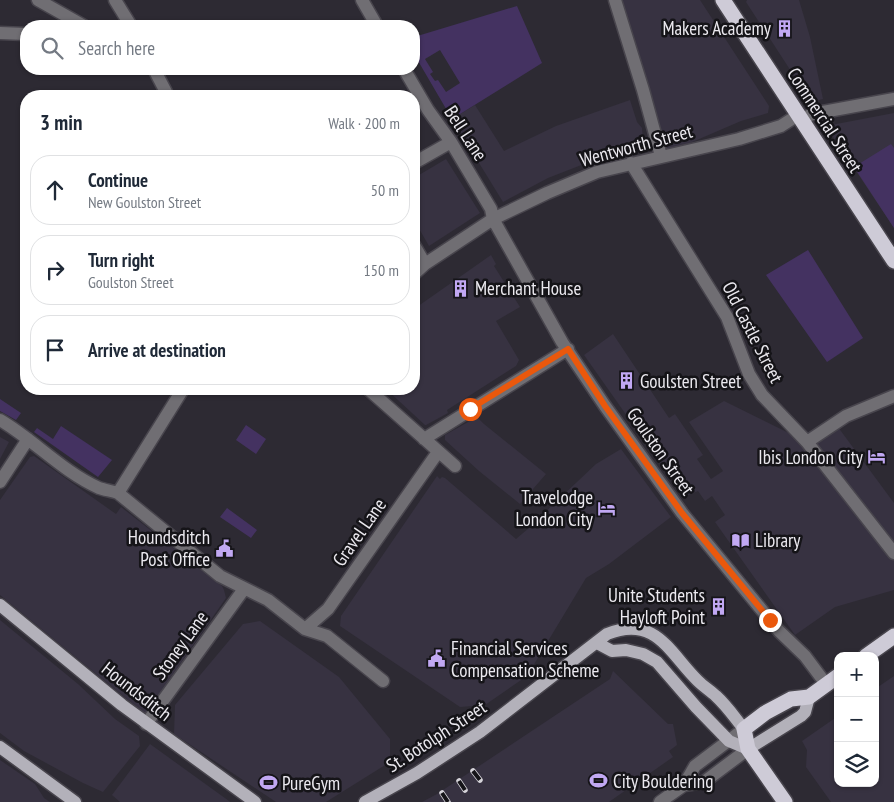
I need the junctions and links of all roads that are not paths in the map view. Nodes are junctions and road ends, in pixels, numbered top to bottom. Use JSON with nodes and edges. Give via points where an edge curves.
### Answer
{"nodes":[{"id":1,"x":38,"y":0,"type":"edge"},
{"id":2,"x":115,"y":0,"type":"edge"},
{"id":3,"x":362,"y":0,"type":"edge"},
{"id":4,"x":615,"y":0,"type":"edge"},
{"id":5,"x":723,"y":0,"type":"edge"},
{"id":6,"x":73,"y":20,"type":"edge"},
{"id":7,"x":127,"y":20,"type":"edge"},
{"id":8,"x":374,"y":20,"type":"edge"},
{"id":9,"x":0,"y":33,"type":"edge"},
{"id":10,"x":20,"y":34,"type":"edge"},
{"id":11,"x":157,"y":75,"type":"edge"},
{"id":12,"x":408,"y":75,"type":"edge"},
{"id":13,"x":165,"y":90,"type":"edge"},
{"id":14,"x":416,"y":90,"type":"edge"},
{"id":15,"x":420,"y":96,"type":"edge"},
{"id":16,"x":894,"y":99,"type":"edge"},
{"id":17,"x":800,"y":118,"type":"junction"},
{"id":18,"x":452,"y":142,"type":"junction"},
{"id":19,"x":661,"y":156,"type":"junction"},
{"id":20,"x":420,"y":160,"type":"edge"},
{"id":21,"x":630,"y":163,"type":"junction"},
{"id":22,"x":493,"y":219,"type":"junction"},
{"id":23,"x":420,"y":255,"type":"edge"},
{"id":24,"x":894,"y":261,"type":"edge"},
{"id":25,"x":425,"y":264,"type":"junction"},
{"id":26,"x":420,"y":269,"type":"edge"},
{"id":27,"x":568,"y":349,"type":"junction"},
{"id":28,"x":179,"y":395,"type":"edge"},
{"id":29,"x":375,"y":395,"type":"edge"},
{"id":30,"x":894,"y":396,"type":"edge"},
{"id":31,"x":0,"y":420,"type":"edge"},
{"id":32,"x":28,"y":439,"type":"junction"},
{"id":33,"x":424,"y":439,"type":"junction"},
{"id":34,"x":807,"y":442,"type":"junction"},
{"id":35,"x":438,"y":452,"type":"junction"},
{"id":36,"x":455,"y":466,"type":"dead end"},
{"id":37,"x":0,"y":482,"type":"edge"},
{"id":38,"x":118,"y":493,"type":"junction"},
{"id":39,"x":894,"y":553,"type":"edge"},
{"id":40,"x":244,"y":589,"type":"junction"},
{"id":41,"x":0,"y":606,"type":"edge"},
{"id":42,"x":305,"y":629,"type":"junction"},
{"id":43,"x":894,"y":636,"type":"edge"},
{"id":44,"x":597,"y":643,"type":"junction"},
{"id":45,"x":872,"y":652,"type":"edge"},
{"id":46,"x":832,"y":680,"type":"edge"},
{"id":47,"x":383,"y":681,"type":"dead end"},
{"id":48,"x":809,"y":697,"type":"junction"},
{"id":49,"x":146,"y":724,"type":"junction"},
{"id":50,"x":744,"y":729,"type":"junction"},
{"id":51,"x":729,"y":741,"type":"junction"},
{"id":52,"x":0,"y":747,"type":"edge"},
{"id":53,"x":748,"y":749,"type":"junction"},
{"id":54,"x":684,"y":785,"type":"junction"},
{"id":55,"x":76,"y":802,"type":"edge"},
{"id":56,"x":255,"y":802,"type":"edge"},
{"id":57,"x":365,"y":802,"type":"edge"},
{"id":58,"x":660,"y":802,"type":"edge"},
{"id":59,"x":785,"y":802,"type":"edge"}],
"edges":[{"from":1,"to":6,"type":"street"},
{"from":2,"to":7,"type":"street"},
{"from":3,"to":8,"type":"street"},
{"from":4,"to":19,"type":"street"},
{"from":5,"to":17,"type":"highway","name":"Commercial Street"},
{"from":9,"to":10,"type":"street"},
{"from":11,"to":13,"type":"street"},
{"from":12,"to":14,"type":"street","name":"Bell Lane"},
{"from":15,"to":18,"type":"street","name":"Bell Lane"},
{"from":16,"to":17,"type":"street","name":"Wentworth Street"},
{"from":17,"to":19,"type":"street","name":"Wentworth Street","via":[[738,139]]},
{"from":17,"to":24,"type":"highway","name":"Commercial Street"},
{"from":18,"to":20,"type":"street"},
{"from":18,"to":22,"type":"street","name":"Bell Lane","via":[[491,209]]},
{"from":19,"to":21,"type":"street","name":"Wentworth Street"},
{"from":21,"to":22,"type":"street","name":"Wentworth Street","via":[[597,172]]},
{"from":21,"to":34,"type":"street","name":"Old Castle Street","via":[[727,317],[748,374],[762,395]]},
{"from":22,"to":25,"type":"street","name":"Wentworth Street"},
{"from":22,"to":27,"type":"street","name":"Goulston Street"},
{"from":23,"to":25,"type":"street"},
{"from":25,"to":26,"type":"street","name":"Wentworth Street"},
{"from":27,"to":33,"type":"street"},
{"from":27,"to":46,"type":"street","name":"Goulston Street","via":[[682,513],[779,631]]},
{"from":28,"to":38,"type":"street"},
{"from":29,"to":33,"type":"street"},
{"from":30,"to":34,"type":"street","via":[[846,416]]},
{"from":31,"to":32,"type":"street"},
{"from":32,"to":37,"type":"street"},
{"from":32,"to":38,"type":"street","via":[[99,488]]},
{"from":33,"to":35,"type":"street"},
{"from":34,"to":39,"type":"street","name":"Old Castle Street"},
{"from":35,"to":36,"type":"street"},
{"from":35,"to":42,"type":"street","name":"Gravel Lane","via":[[328,609]]},
{"from":38,"to":40,"type":"street","via":[[220,576]]},
{"from":40,"to":42,"type":"street","via":[[268,600]]},
{"from":40,"to":49,"type":"street","name":"Stoney Lane"},
{"from":41,"to":49,"type":"main road","name":"Houndsditch"},
{"from":42,"to":47,"type":"street","via":[[327,636]]},
{"from":43,"to":45,"type":"highway"},
{"from":44,"to":50,"type":"main road","name":"St. Botolph Street","via":[[607,634],[621,630],[641,631],[658,638]]},
{"from":44,"to":51,"type":"main road","via":[[612,651],[634,652],[656,662]]},
{"from":44,"to":57,"type":"main road","name":"St. Botolph Street","via":[[480,732]]},
{"from":46,"to":48,"type":"highway"},
{"from":48,"to":50,"type":"highway","via":[[791,699]]},
{"from":48,"to":53,"type":"main road","via":[[801,716]]},
{"from":49,"to":56,"type":"main road","name":"Houndsditch"},
{"from":50,"to":51,"type":"street"},
{"from":50,"to":53,"type":"highway"},
{"from":51,"to":53,"type":"main road"},
{"from":51,"to":54,"type":"street","via":[[695,766]]},
{"from":52,"to":55,"type":"main road"},
{"from":53,"to":54,"type":"street","via":[[704,782]]},
{"from":53,"to":59,"type":"highway"},
{"from":54,"to":58,"type":"street"}]}
